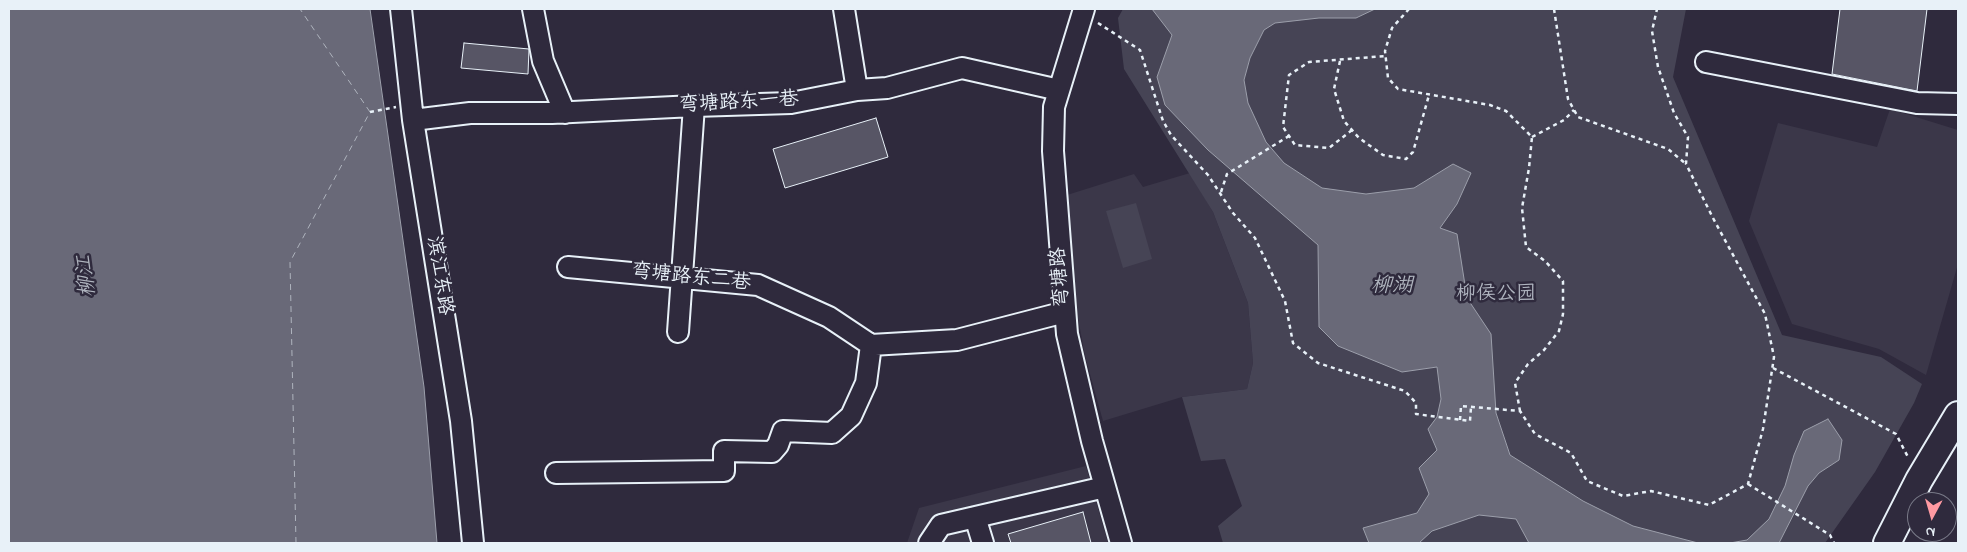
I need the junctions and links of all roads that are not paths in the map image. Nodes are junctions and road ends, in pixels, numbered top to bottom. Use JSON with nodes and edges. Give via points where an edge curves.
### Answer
{"nodes":[{"id":1,"x":401,"y":9,"type":"edge"},
{"id":2,"x":533,"y":9,"type":"edge"},
{"id":3,"x":844,"y":9,"type":"edge"},
{"id":4,"x":1083,"y":11,"type":"edge"},
{"id":5,"x":1706,"y":62,"type":"dead end"},
{"id":6,"x":857,"y":90,"type":"junction"},
{"id":7,"x":1059,"y":90,"type":"junction"},
{"id":8,"x":1958,"y":104,"type":"edge"},
{"id":9,"x":694,"y":106,"type":"junction"},
{"id":10,"x":412,"y":112,"type":"junction"},
{"id":11,"x":565,"y":113,"type":"junction"},
{"id":12,"x":568,"y":267,"type":"dead end"},
{"id":13,"x":682,"y":279,"type":"junction"},
{"id":14,"x":1065,"y":312,"type":"junction"},
{"id":15,"x":678,"y":332,"type":"dead end"},
{"id":16,"x":871,"y":345,"type":"junction"},
{"id":17,"x":1958,"y":415,"type":"edge"},
{"id":18,"x":556,"y":473,"type":"dead end"},
{"id":19,"x":1105,"y":487,"type":"junction"},
{"id":20,"x":975,"y":517,"type":"junction"},
{"id":21,"x":473,"y":543,"type":"edge"},
{"id":22,"x":929,"y":543,"type":"edge"},
{"id":23,"x":984,"y":543,"type":"edge"},
{"id":24,"x":1121,"y":543,"type":"edge"},
{"id":25,"x":1887,"y":543,"type":"edge"}],
"edges":[{"from":1,"to":10,"type":"street","name":"滨江东路"},
{"from":2,"to":11,"type":"street","via":[[543,61]]},
{"from":3,"to":6,"type":"street"},
{"from":4,"to":7,"type":"street","name":"弯塘路"},
{"from":5,"to":8,"type":"street","via":[[1917,103]]},
{"from":6,"to":7,"type":"street","name":"弯塘路东一巷","via":[[887,88],[962,68]]},
{"from":6,"to":9,"type":"street","name":"弯塘路东一巷","via":[[791,103]]},
{"from":7,"to":14,"type":"street","name":"弯塘路","via":[[1054,107],[1053,151]]},
{"from":9,"to":11,"type":"street","name":"弯塘路东一巷"},
{"from":9,"to":13,"type":"street"},
{"from":10,"to":11,"type":"street","name":"弯塘路东一巷"},
{"from":10,"to":21,"type":"street","name":"滨江东路","via":[[461,421]]},
{"from":12,"to":13,"type":"street","name":"弯塘路东二巷"},
{"from":13,"to":15,"type":"street"},
{"from":13,"to":16,"type":"street","name":"弯塘路东二巷","via":[[758,285],[829,317]]},
{"from":14,"to":16,"type":"street","via":[[956,340]]},
{"from":14,"to":19,"type":"street","name":"弯塘路","via":[[1067,334]]},
{"from":16,"to":18,"type":"street","via":[[866,383],[851,416],[832,433],[783,431],[772,452],[724,451],[724,471]]},
{"from":17,"to":25,"type":"main road","via":[[1919,480]]},
{"from":19,"to":20,"type":"street"},
{"from":19,"to":24,"type":"street","name":"弯塘路"},
{"from":20,"to":22,"type":"street","via":[[941,525]]},
{"from":20,"to":23,"type":"street"}]}
